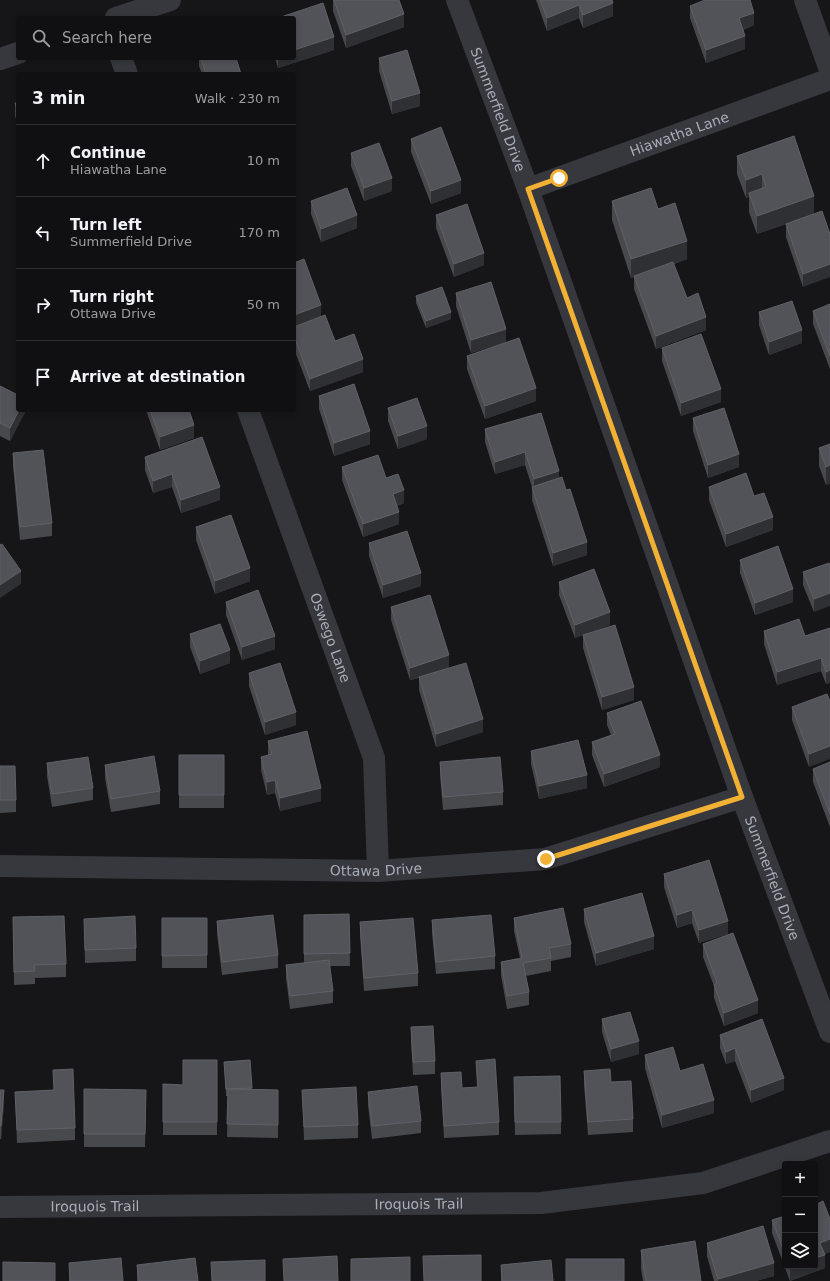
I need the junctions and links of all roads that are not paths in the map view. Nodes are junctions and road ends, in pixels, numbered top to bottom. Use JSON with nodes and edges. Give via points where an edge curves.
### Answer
{"nodes":[{"id":1,"x":170,"y":0,"type":"edge"},
{"id":2,"x":457,"y":0,"type":"edge"},
{"id":3,"x":805,"y":0,"type":"edge"},
{"id":4,"x":122,"y":16,"type":"edge"},
{"id":5,"x":16,"y":53,"type":"edge"},
{"id":6,"x":0,"y":59,"type":"edge"},
{"id":7,"x":122,"y":60,"type":"edge"},
{"id":8,"x":830,"y":70,"type":"edge"},
{"id":9,"x":126,"y":72,"type":"edge"},
{"id":10,"x":830,"y":79,"type":"edge"},
{"id":11,"x":528,"y":189,"type":"junction"},
{"id":12,"x":249,"y":412,"type":"edge"},
{"id":13,"x":742,"y":797,"type":"junction"},
{"id":14,"x":0,"y":866,"type":"edge"},
{"id":15,"x":378,"y":871,"type":"junction"},
{"id":16,"x":830,"y":1032,"type":"edge"},
{"id":17,"x":830,"y":1140,"type":"edge"},
{"id":18,"x":0,"y":1207,"type":"edge"}],
"edges":[{"from":1,"to":4,"type":"street"},
{"from":2,"to":11,"type":"street","name":"Summerfield Drive"},
{"from":3,"to":8,"type":"street"},
{"from":5,"to":6,"type":"street"},
{"from":7,"to":9,"type":"street"},
{"from":10,"to":11,"type":"street","name":"Hiawatha Lane"},
{"from":11,"to":13,"type":"street","name":"Summerfield Drive"},
{"from":12,"to":15,"type":"street","name":"Oswego Lane","via":[[374,758]]},
{"from":13,"to":15,"type":"street","name":"Ottawa Drive","via":[[546,859]]},
{"from":13,"to":16,"type":"street","name":"Summerfield Drive"},
{"from":14,"to":15,"type":"street","name":"Ottawa Drive"},
{"from":17,"to":18,"type":"street","name":"Iroquois Trail","via":[[703,1183],[541,1203]]}]}
